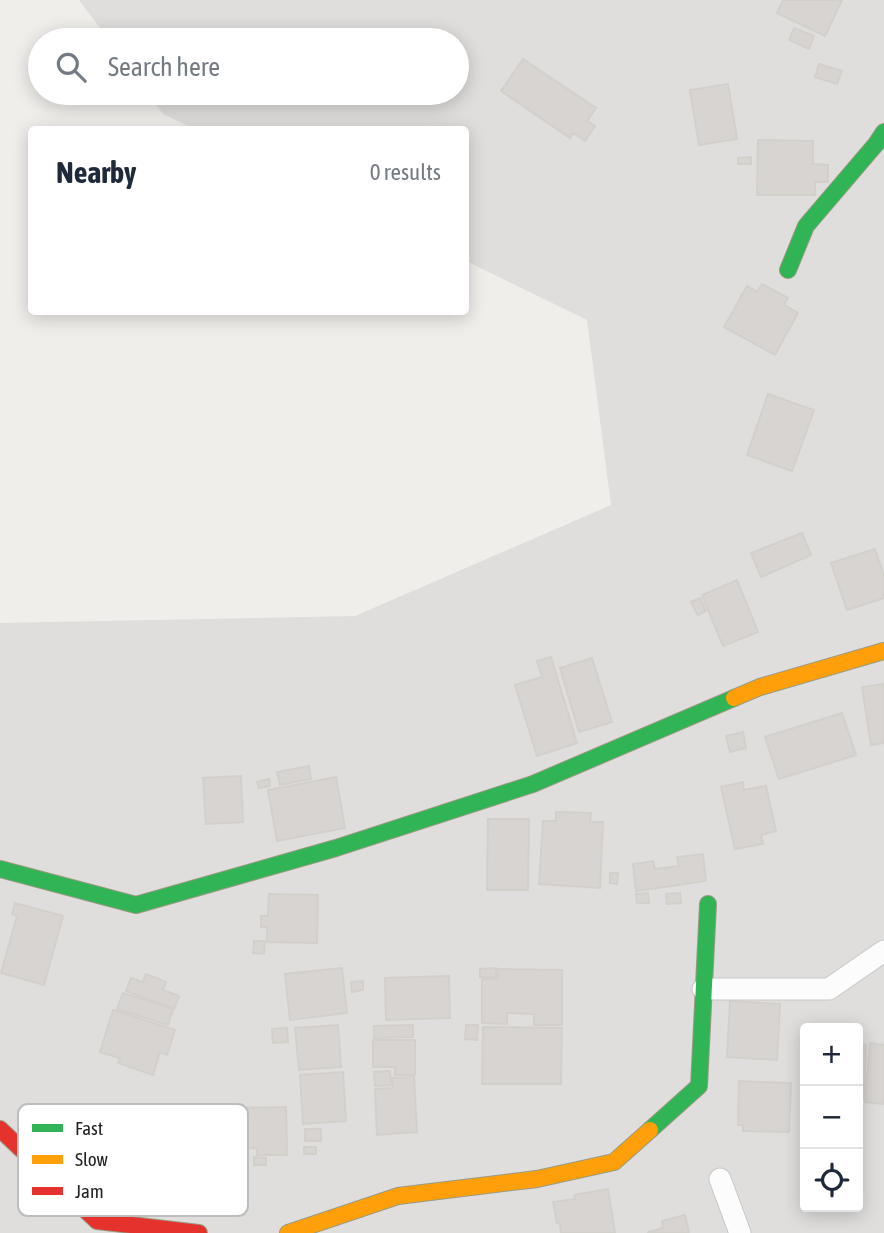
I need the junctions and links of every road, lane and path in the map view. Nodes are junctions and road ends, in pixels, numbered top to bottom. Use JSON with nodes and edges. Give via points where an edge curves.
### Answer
{"nodes":[{"id":1,"x":884,"y":132,"type":"edge"},
{"id":2,"x":788,"y":270,"type":"dead end"},
{"id":3,"x":884,"y":651,"type":"edge"},
{"id":4,"x":0,"y":869,"type":"edge"},
{"id":5,"x":708,"y":904,"type":"dead end"},
{"id":6,"x":884,"y":951,"type":"edge"},
{"id":7,"x":703,"y":989,"type":"junction"},
{"id":8,"x":0,"y":1129,"type":"edge"},
{"id":9,"x":18,"y":1146,"type":"edge"},
{"id":10,"x":720,"y":1179,"type":"dead end"},
{"id":11,"x":90,"y":1216,"type":"edge"},
{"id":12,"x":199,"y":1233,"type":"edge"},
{"id":13,"x":288,"y":1233,"type":"edge"},
{"id":14,"x":740,"y":1233,"type":"edge"}],
"edges":[{"from":1,"to":2,"type":"street","via":[[806,226]]},
{"from":3,"to":4,"type":"street","via":[[760,687],[533,784],[336,848],[136,905]]},
{"from":5,"to":7,"type":"street"},
{"from":6,"to":7,"type":"street","via":[[830,989]]},
{"from":7,"to":13,"type":"street","via":[[699,1086],[614,1162],[537,1179],[398,1196]]},
{"from":8,"to":9,"type":"street"},
{"from":10,"to":14,"type":"street"},
{"from":11,"to":12,"type":"street","via":[[96,1222]]}]}
